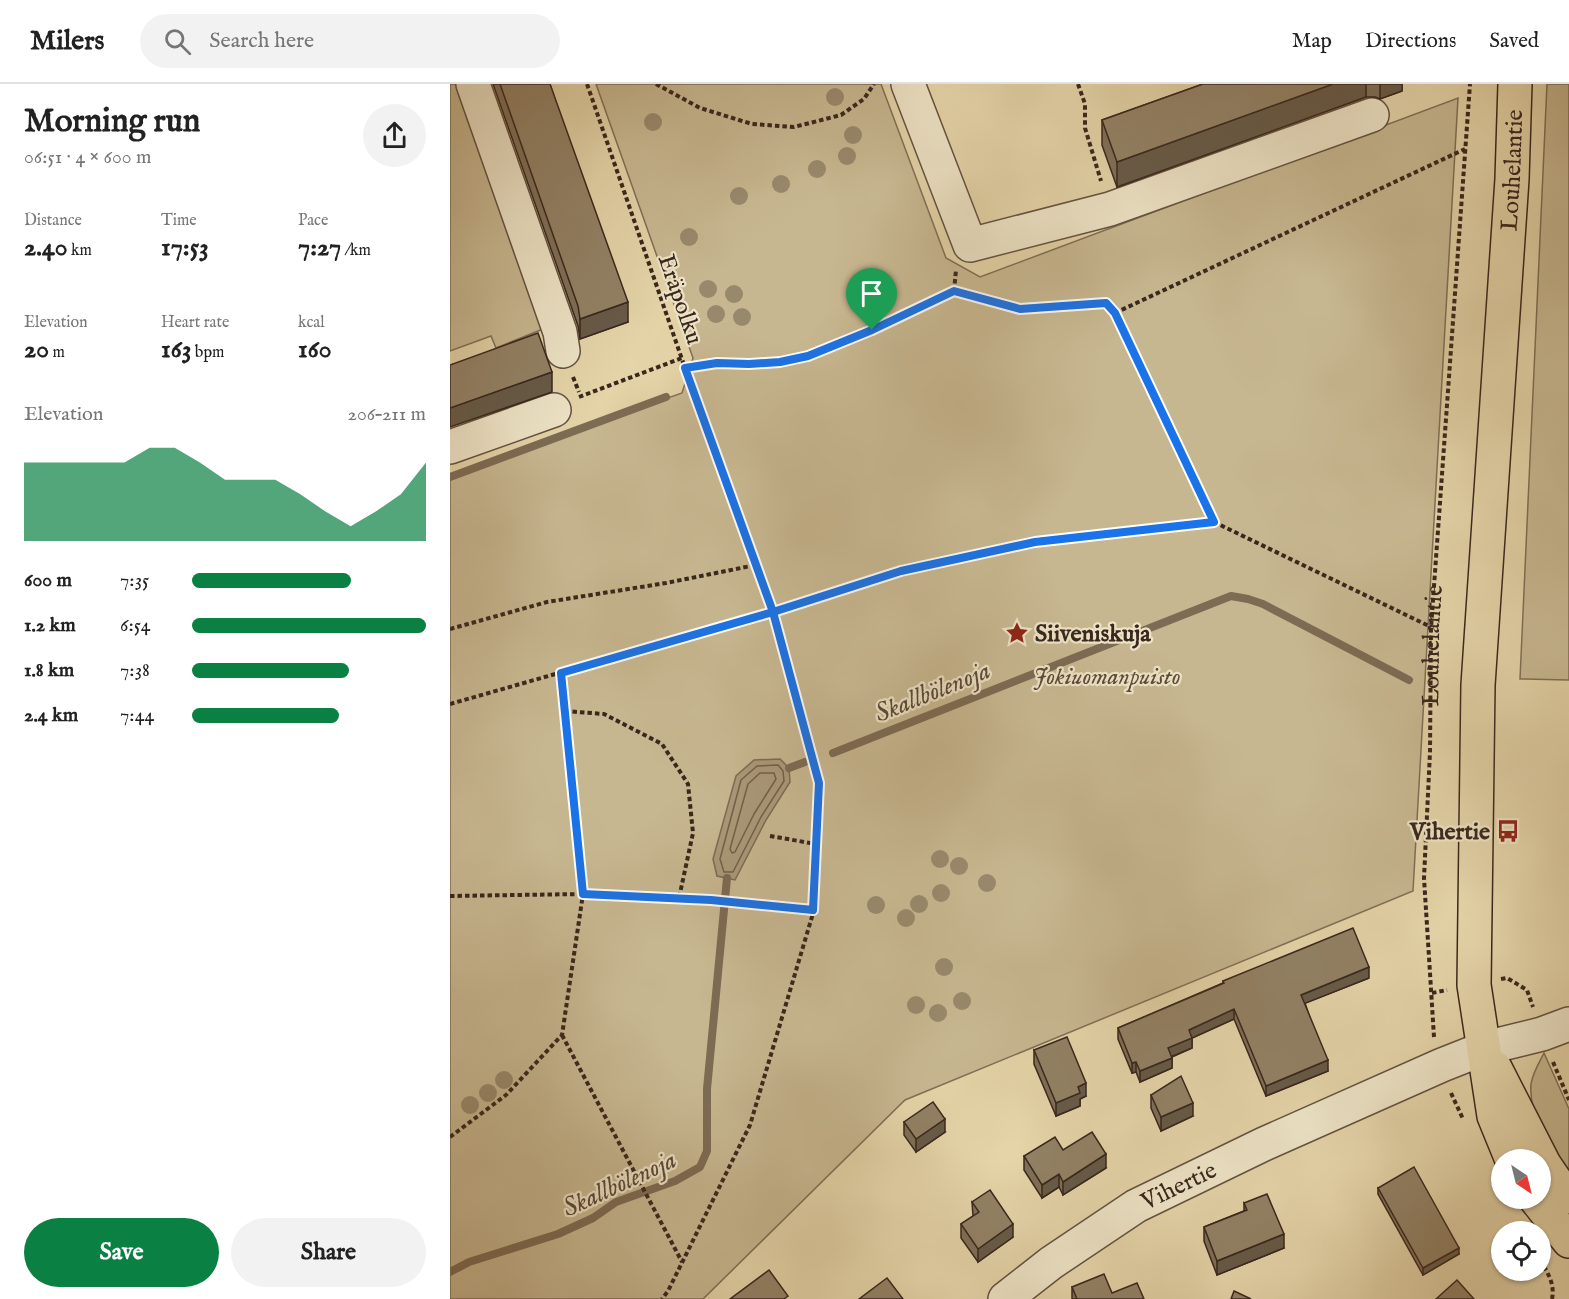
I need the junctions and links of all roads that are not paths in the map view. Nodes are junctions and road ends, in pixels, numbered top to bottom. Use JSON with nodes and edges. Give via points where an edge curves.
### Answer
{"nodes":[{"id":1,"x":473,"y":84,"type":"edge"},
{"id":2,"x":908,"y":84,"type":"edge"},
{"id":3,"x":1515,"y":84,"type":"edge"},
{"id":4,"x":1372,"y":115,"type":"dead end"},
{"id":5,"x":563,"y":351,"type":"dead end"},
{"id":6,"x":554,"y":410,"type":"road end"},
{"id":7,"x":450,"y":447,"type":"edge"},
{"id":8,"x":1569,"y":1024,"type":"edge"},
{"id":9,"x":1485,"y":1048,"type":"junction"},
{"id":10,"x":1508,"y":1149,"type":"edge"},
{"id":11,"x":1569,"y":1197,"type":"edge"},
{"id":12,"x":1544,"y":1209,"type":"edge"},
{"id":13,"x":1569,"y":1241,"type":"edge"},
{"id":14,"x":1005,"y":1299,"type":"edge"}],
"edges":[{"from":1,"to":5,"type":"street","via":[[560,332]]},
{"from":2,"to":4,"type":"street","via":[[970,245],[1110,209]]},
{"from":3,"to":9,"type":"main road","name":"Louhelantie","via":[[1478,685],[1474,985]]},
{"from":6,"to":7,"type":"street"},
{"from":8,"to":9,"type":"street","name":"Vihertie"},
{"from":9,"to":10,"type":"main road","name":"Louhelantie","via":[[1494,1116]]},
{"from":9,"to":11,"type":"main road","name":"Louhelantie","via":[[1544,1164]]},
{"from":9,"to":14,"type":"street","name":"Vihertie","via":[[1264,1144],[1136,1206]]},
{"from":12,"to":13,"type":"main road"}]}
